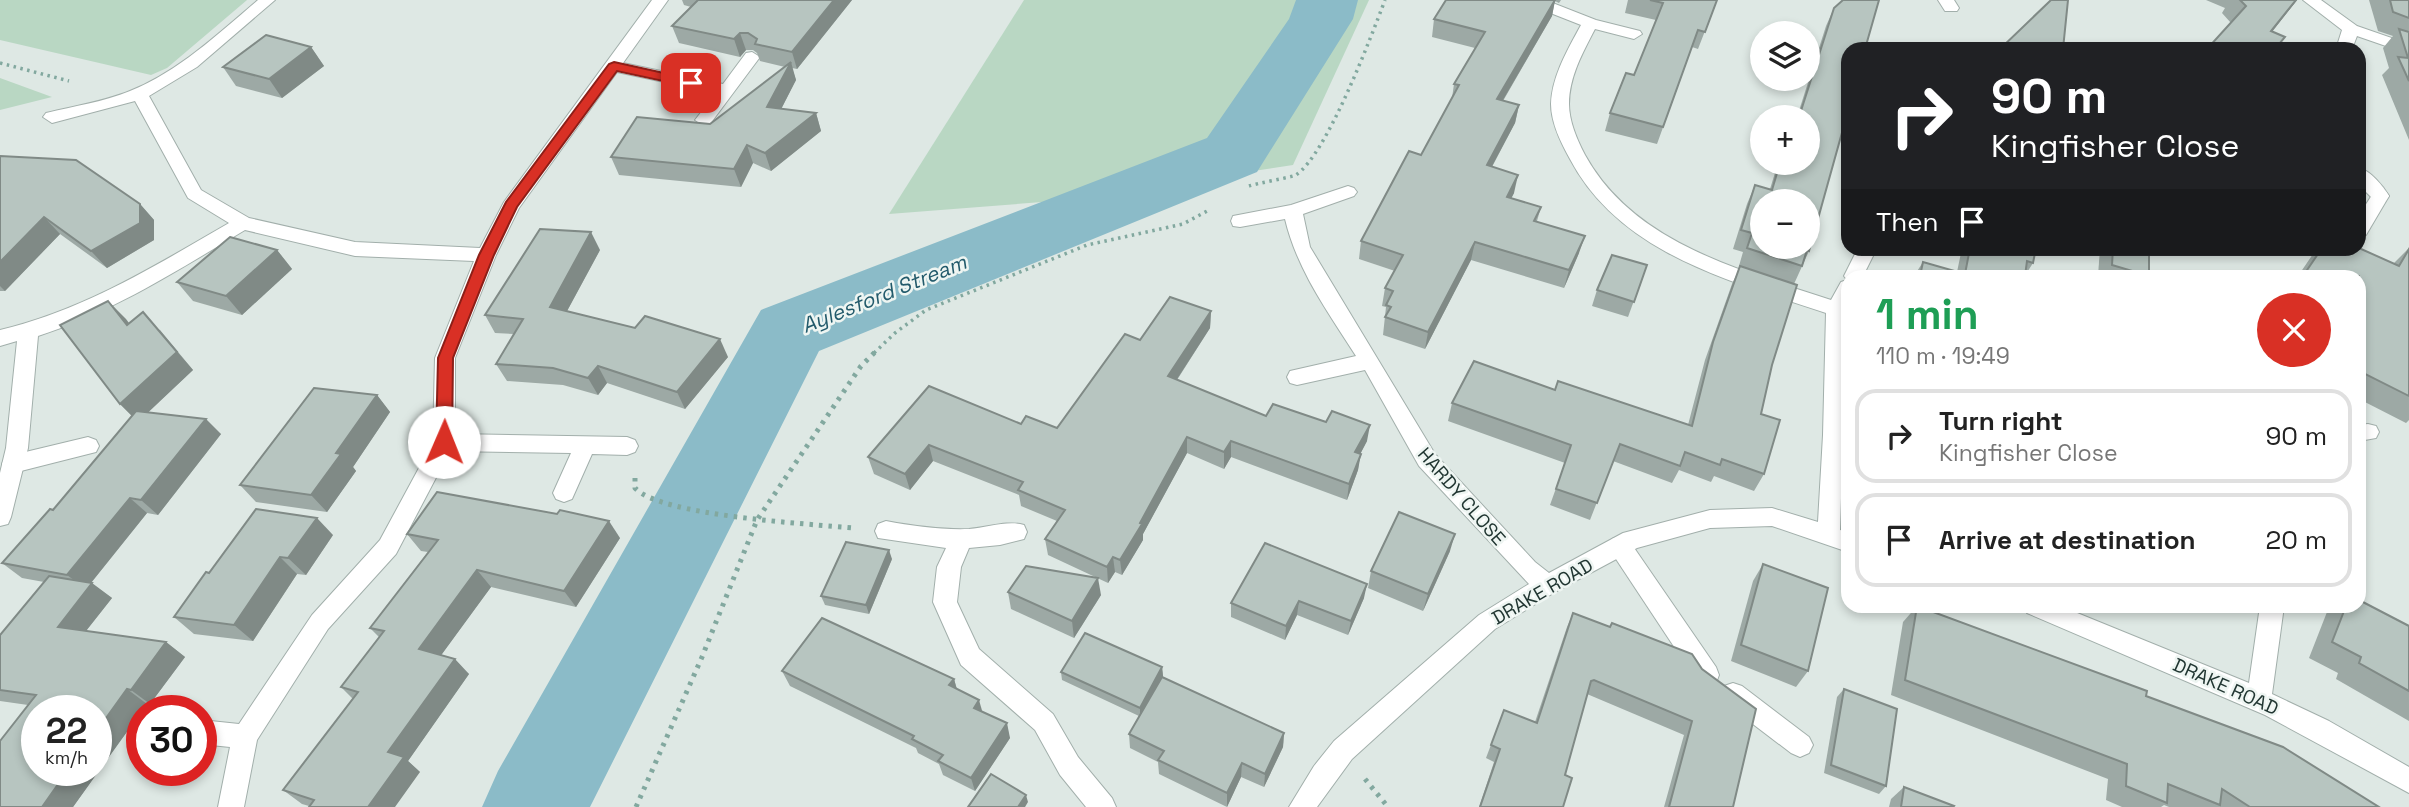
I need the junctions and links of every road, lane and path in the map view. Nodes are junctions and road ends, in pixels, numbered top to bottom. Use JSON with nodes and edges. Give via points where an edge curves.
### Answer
{"nodes":[{"id":1,"x":267,"y":0,"type":"edge"},
{"id":2,"x":660,"y":0,"type":"edge"},
{"id":3,"x":1385,"y":0,"type":"edge"},
{"id":4,"x":1531,"y":0,"type":"edge"},
{"id":5,"x":2311,"y":0,"type":"edge"},
{"id":6,"x":1590,"y":23,"type":"junction"},
{"id":7,"x":2351,"y":29,"type":"junction"},
{"id":8,"x":1634,"y":34,"type":"dead end"},
{"id":9,"x":2346,"y":42,"type":"edge"},
{"id":10,"x":2409,"y":49,"type":"edge"},
{"id":11,"x":752,"y":57,"type":"edge"},
{"id":12,"x":614,"y":66,"type":"junction"},
{"id":13,"x":727,"y":90,"type":"junction"},
{"id":14,"x":139,"y":93,"type":"junction"},
{"id":15,"x":52,"y":117,"type":"dead end"},
{"id":16,"x":704,"y":120,"type":"edge"},
{"id":17,"x":2366,"y":181,"type":"edge"},
{"id":18,"x":1246,"y":187,"type":"dead end"},
{"id":19,"x":1348,"y":191,"type":"dead end"},
{"id":20,"x":1218,"y":205,"type":"dead end"},
{"id":21,"x":1293,"y":211,"type":"junction"},
{"id":22,"x":2366,"y":219,"type":"edge"},
{"id":23,"x":1240,"y":221,"type":"dead end"},
{"id":24,"x":243,"y":223,"type":"junction"},
{"id":25,"x":486,"y":255,"type":"junction"},
{"id":26,"x":1841,"y":300,"type":"edge"},
{"id":27,"x":1836,"y":309,"type":"junction"},
{"id":28,"x":28,"y":333,"type":"junction"},
{"id":29,"x":0,"y":338,"type":"edge"},
{"id":30,"x":1370,"y":361,"type":"junction"},
{"id":31,"x":1297,"y":377,"type":"dead end"},
{"id":32,"x":444,"y":442,"type":"junction"},
{"id":33,"x":584,"y":445,"type":"junction"},
{"id":34,"x":88,"y":446,"type":"dead end"},
{"id":35,"x":627,"y":446,"type":"joint"},
{"id":36,"x":13,"y":464,"type":"junction"},
{"id":37,"x":564,"y":493,"type":"dead end"},
{"id":38,"x":0,"y":517,"type":"edge"},
{"id":39,"x":757,"y":520,"type":"junction"},
{"id":40,"x":886,"y":531,"type":"joint"},
{"id":41,"x":1016,"y":532,"type":"dead end"},
{"id":42,"x":962,"y":538,"type":"junction"},
{"id":43,"x":1838,"y":539,"type":"edge"},
{"id":44,"x":1620,"y":546,"type":"junction"},
{"id":45,"x":1547,"y":585,"type":"junction"},
{"id":46,"x":2052,"y":613,"type":"edge"},
{"id":47,"x":2271,"y":613,"type":"edge"},
{"id":48,"x":2259,"y":698,"type":"junction"},
{"id":49,"x":217,"y":733,"type":"edge"},
{"id":50,"x":245,"y":736,"type":"junction"},
{"id":51,"x":1800,"y":745,"type":"dead end"},
{"id":52,"x":2409,"y":781,"type":"edge"},
{"id":53,"x":231,"y":807,"type":"edge"},
{"id":54,"x":636,"y":807,"type":"edge"},
{"id":55,"x":1103,"y":807,"type":"edge"},
{"id":56,"x":1303,"y":807,"type":"edge"}],
"edges":[{"from":1,"to":14,"type":"street","via":[[200,56]]},
{"from":2,"to":12,"type":"street"},
{"from":3,"to":18,"type":"path","via":[[1364,56],[1315,155],[1295,176]]},
{"from":4,"to":6,"type":"street"},
{"from":5,"to":7,"type":"street"},
{"from":6,"to":8,"type":"street"},
{"from":6,"to":27,"type":"street","via":[[1564,82],[1560,106],[1579,164],[1601,194],[1636,226],[1675,250]]},
{"from":7,"to":9,"type":"street"},
{"from":7,"to":10,"type":"street"},
{"from":11,"to":13,"type":"street"},
{"from":12,"to":13,"type":"street"},
{"from":12,"to":25,"type":"street","via":[[511,206]]},
{"from":13,"to":16,"type":"street"},
{"from":14,"to":15,"type":"street"},
{"from":14,"to":24,"type":"street","via":[[194,194]]},
{"from":17,"to":22,"type":"street","via":[[2380,196]]},
{"from":19,"to":21,"type":"street"},
{"from":20,"to":39,"type":"path","via":[[1183,224],[1087,245],[926,310],[861,366]]},
{"from":21,"to":23,"type":"street"},
{"from":21,"to":30,"type":"street","name":"HARDY CLOSE","via":[[1301,247]]},
{"from":24,"to":25,"type":"street","via":[[355,249]]},
{"from":24,"to":28,"type":"street","via":[[120,295]]},
{"from":25,"to":32,"type":"street","via":[[445,358]]},
{"from":26,"to":27,"type":"street"},
{"from":27,"to":43,"type":"street"},
{"from":28,"to":29,"type":"street"},
{"from":28,"to":36,"type":"street"},
{"from":30,"to":31,"type":"street"},
{"from":30,"to":45,"type":"street","name":"HARDY CLOSE","via":[[1427,460]]},
{"from":32,"to":33,"type":"street"},
{"from":32,"to":50,"type":"street","via":[[388,547],[320,622]]},
{"from":33,"to":35,"type":"street"},
{"from":33,"to":37,"type":"street"},
{"from":34,"to":36,"type":"street"},
{"from":35,"to":39,"type":"path","via":[[637,456],[635,488],[643,497]]},
{"from":36,"to":38,"type":"street"},
{"from":39,"to":40,"type":"path"},
{"from":39,"to":54,"type":"path"},
{"from":40,"to":42,"type":"street"},
{"from":41,"to":42,"type":"street"},
{"from":42,"to":55,"type":"street","via":[[949,567],[945,602],[970,657],[1044,722],[1069,766]]},
{"from":43,"to":44,"type":"street","name":"DRAKE ROAD","via":[[1772,517],[1710,519]]},
{"from":44,"to":45,"type":"street","name":"DRAKE ROAD"},
{"from":44,"to":51,"type":"street","via":[[1704,673]]},
{"from":45,"to":56,"type":"street","name":"DRAKE ROAD","via":[[1487,622],[1438,663],[1343,750]]},
{"from":46,"to":48,"type":"street","name":"DRAKE ROAD"},
{"from":47,"to":48,"type":"street"},
{"from":48,"to":52,"type":"street","name":"DRAKE ROAD"},
{"from":49,"to":50,"type":"street"},
{"from":50,"to":53,"type":"street"}]}
